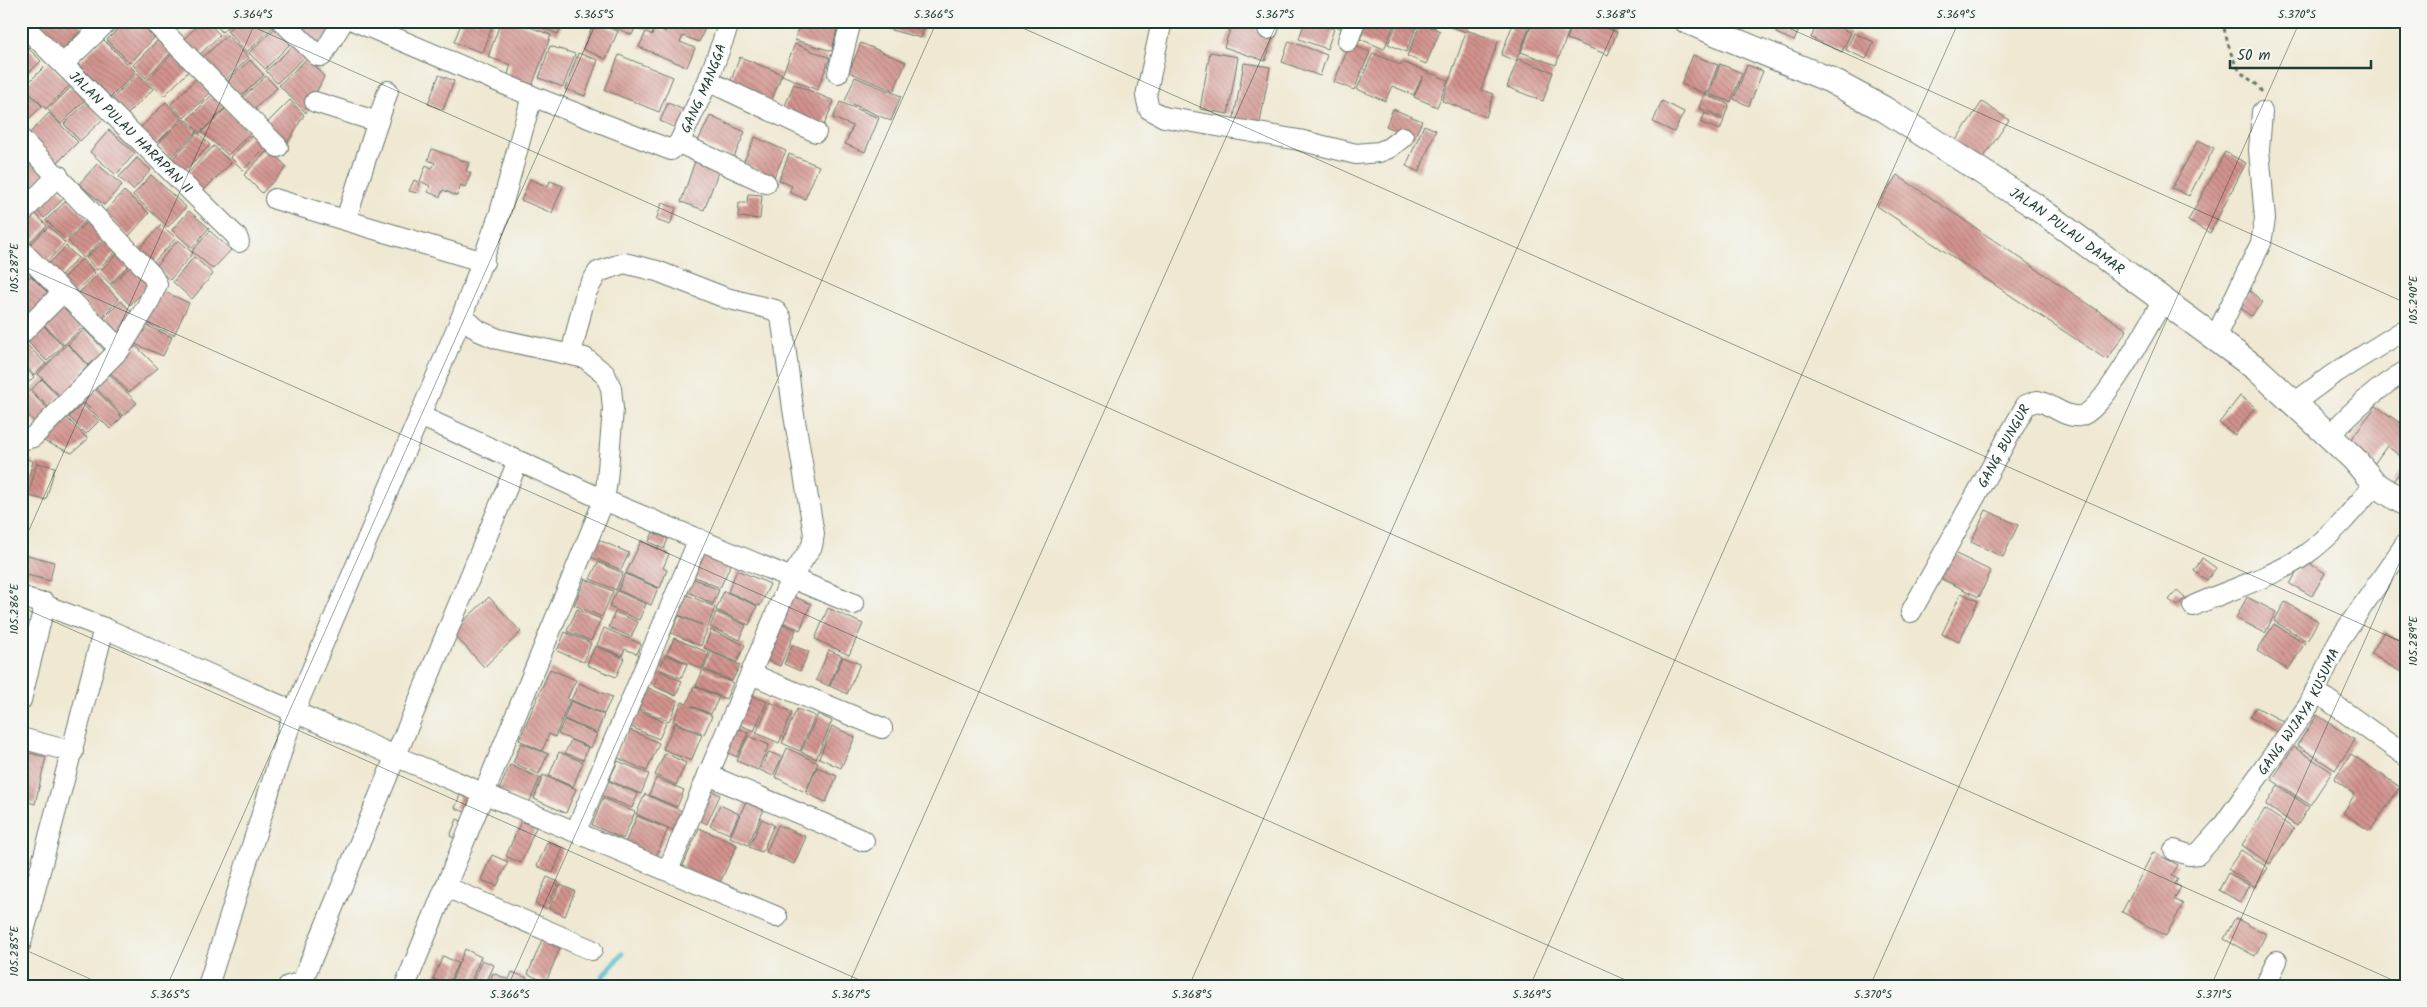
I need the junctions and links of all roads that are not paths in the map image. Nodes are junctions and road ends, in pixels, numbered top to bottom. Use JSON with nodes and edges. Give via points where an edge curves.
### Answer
{"nodes":[{"id":1,"x":108,"y":21,"type":"edge"},
{"id":2,"x":153,"y":21,"type":"edge"},
{"id":3,"x":282,"y":21,"type":"edge"},
{"id":4,"x":343,"y":21,"type":"edge"},
{"id":5,"x":355,"y":21,"type":"edge"},
{"id":6,"x":730,"y":21,"type":"edge"},
{"id":7,"x":851,"y":21,"type":"edge"},
{"id":8,"x":1162,"y":21,"type":"edge"},
{"id":9,"x":1355,"y":21,"type":"edge"},
{"id":10,"x":1687,"y":21,"type":"edge"},
{"id":11,"x":21,"y":23,"type":"edge"},
{"id":12,"x":1348,"y":41,"type":"dead end"},
{"id":13,"x":63,"y":64,"type":"junction"},
{"id":14,"x":838,"y":73,"type":"dead end"},
{"id":15,"x":708,"y":81,"type":"junction"},
{"id":16,"x":388,"y":91,"type":"dead end"},
{"id":17,"x":532,"y":96,"type":"junction"},
{"id":18,"x":315,"y":102,"type":"dead end"},
{"id":19,"x":2262,"y":112,"type":"road end"},
{"id":20,"x":378,"y":122,"type":"junction"},
{"id":21,"x":816,"y":132,"type":"dead end"},
{"id":22,"x":1403,"y":137,"type":"dead end"},
{"id":23,"x":21,"y":139,"type":"edge"},
{"id":24,"x":675,"y":146,"type":"junction"},
{"id":25,"x":278,"y":147,"type":"dead end"},
{"id":26,"x":58,"y":175,"type":"junction"},
{"id":27,"x":766,"y":183,"type":"dead end"},
{"id":28,"x":275,"y":199,"type":"dead end"},
{"id":29,"x":21,"y":214,"type":"edge"},
{"id":30,"x":346,"y":219,"type":"junction"},
{"id":31,"x":239,"y":242,"type":"dead end"},
{"id":32,"x":21,"y":250,"type":"edge"},
{"id":33,"x":484,"y":262,"type":"junction"},
{"id":34,"x":63,"y":292,"type":"junction"},
{"id":35,"x":2163,"y":300,"type":"junction"},
{"id":36,"x":462,"y":316,"type":"junction"},
{"id":37,"x":23,"y":329,"type":"edge"},
{"id":38,"x":2406,"y":329,"type":"edge"},
{"id":39,"x":2215,"y":338,"type":"junction"},
{"id":40,"x":120,"y":349,"type":"junction"},
{"id":41,"x":571,"y":354,"type":"junction"},
{"id":42,"x":2406,"y":371,"type":"edge"},
{"id":43,"x":420,"y":416,"type":"junction"},
{"id":44,"x":2312,"y":421,"type":"junction"},
{"id":45,"x":21,"y":440,"type":"edge"},
{"id":46,"x":518,"y":460,"type":"junction"},
{"id":47,"x":2376,"y":484,"type":"junction"},
{"id":48,"x":604,"y":500,"type":"junction"},
{"id":49,"x":2406,"y":504,"type":"edge"},
{"id":50,"x":699,"y":539,"type":"junction"},
{"id":51,"x":2406,"y":544,"type":"edge"},
{"id":52,"x":790,"y":578,"type":"junction"},
{"id":53,"x":21,"y":596,"type":"edge"},
{"id":54,"x":45,"y":604,"type":"junction"},
{"id":55,"x":854,"y":604,"type":"dead end"},
{"id":56,"x":2193,"y":606,"type":"dead end"},
{"id":57,"x":1911,"y":612,"type":"dead end"},
{"id":58,"x":104,"y":628,"type":"junction"},
{"id":59,"x":751,"y":674,"type":"junction"},
{"id":60,"x":2315,"y":691,"type":"junction"},
{"id":61,"x":21,"y":700,"type":"edge"},
{"id":62,"x":294,"y":712,"type":"junction"},
{"id":63,"x":882,"y":728,"type":"dead end"},
{"id":64,"x":21,"y":738,"type":"edge"},
{"id":65,"x":73,"y":752,"type":"junction"},
{"id":66,"x":395,"y":756,"type":"junction"},
{"id":67,"x":2406,"y":756,"type":"edge"},
{"id":68,"x":708,"y":775,"type":"junction"},
{"id":69,"x":484,"y":793,"type":"junction"},
{"id":70,"x":576,"y":831,"type":"junction"},
{"id":71,"x":864,"y":840,"type":"dead end"},
{"id":72,"x":2174,"y":850,"type":"dead end"},
{"id":73,"x":668,"y":870,"type":"junction"},
{"id":74,"x":446,"y":887,"type":"junction"},
{"id":75,"x":777,"y":917,"type":"dead end"},
{"id":76,"x":21,"y":943,"type":"edge"},
{"id":77,"x":592,"y":950,"type":"dead end"},
{"id":78,"x":2277,"y":961,"type":"dead end"},
{"id":79,"x":410,"y":984,"type":"edge"},
{"id":80,"x":208,"y":986,"type":"edge"},
{"id":81,"x":288,"y":986,"type":"edge"},
{"id":82,"x":2265,"y":986,"type":"edge"}],
"edges":[{"from":1,"to":13,"type":"street"},
{"from":2,"to":25,"type":"street"},
{"from":3,"to":4,"type":"street","via":[[318,56],[322,56]]},
{"from":5,"to":17,"type":"street"},
{"from":6,"to":15,"type":"street","name":"GANG MANGGA"},
{"from":7,"to":14,"type":"street"},
{"from":8,"to":22,"type":"street","via":[[1146,96],[1149,109],[1164,117],[1299,140],[1356,154],[1380,152]]},
{"from":9,"to":12,"type":"street"},
{"from":10,"to":35,"type":"street","name":"JALAN PULAU DAMAR","via":[[1830,80],[1884,109],[2032,204]]},
{"from":11,"to":13,"type":"street","name":"JALAN PULAU HARAPAN II"},
{"from":13,"to":31,"type":"street","name":"JALAN PULAU HARAPAN II"},
{"from":15,"to":21,"type":"street"},
{"from":15,"to":24,"type":"street","name":"GANG MANGGA"},
{"from":16,"to":20,"type":"street"},
{"from":17,"to":24,"type":"street"},
{"from":17,"to":33,"type":"street"},
{"from":18,"to":20,"type":"street"},
{"from":19,"to":39,"type":"street","via":[[2259,135],[2265,219],[2261,243]]},
{"from":20,"to":30,"type":"street"},
{"from":23,"to":26,"type":"street"},
{"from":24,"to":27,"type":"street"},
{"from":26,"to":29,"type":"street"},
{"from":26,"to":40,"type":"street","via":[[157,284]]},
{"from":28,"to":30,"type":"street"},
{"from":30,"to":33,"type":"street"},
{"from":32,"to":34,"type":"street"},
{"from":33,"to":36,"type":"street"},
{"from":34,"to":37,"type":"street"},
{"from":34,"to":40,"type":"street"},
{"from":35,"to":39,"type":"street","name":"JALAN PULAU DAMAR"},
{"from":35,"to":57,"type":"street","name":"GANG BUNGUR","via":[[2112,385],[2087,414],[2067,415],[2036,401],[2026,405]]},
{"from":36,"to":41,"type":"street","via":[[479,331],[498,339]]},
{"from":36,"to":43,"type":"street"},
{"from":38,"to":44,"type":"street","via":[[2332,374]]},
{"from":39,"to":44,"type":"street","name":"JALAN PULAU DAMAR","via":[[2257,370]]},
{"from":40,"to":45,"type":"street","via":[[33,437]]},
{"from":41,"to":48,"type":"street","via":[[597,366],[611,388]]},
{"from":41,"to":52,"type":"street","via":[[586,292],[598,272],[624,263],[657,271],[726,298],[775,310],[783,330],[814,534],[812,546]]},
{"from":42,"to":44,"type":"street","via":[[2351,413]]},
{"from":43,"to":46,"type":"street"},
{"from":43,"to":62,"type":"street"},
{"from":44,"to":47,"type":"street","name":"JALAN PULAU DAMAR"},
{"from":46,"to":48,"type":"street"},
{"from":46,"to":66,"type":"street"},
{"from":47,"to":49,"type":"street","name":"JALAN PULAU DAMAR"},
{"from":47,"to":56,"type":"street","via":[[2329,537],[2304,556]]},
{"from":48,"to":50,"type":"street"},
{"from":48,"to":69,"type":"street"},
{"from":50,"to":52,"type":"street"},
{"from":50,"to":70,"type":"street"},
{"from":51,"to":60,"type":"street","name":"GANG WIJAYA KUSUMA","via":[[2339,640]]},
{"from":52,"to":55,"type":"street"},
{"from":52,"to":59,"type":"street"},
{"from":53,"to":54,"type":"street"},
{"from":54,"to":58,"type":"street"},
{"from":54,"to":61,"type":"street"},
{"from":58,"to":62,"type":"street"},
{"from":58,"to":65,"type":"street"},
{"from":59,"to":63,"type":"street"},
{"from":59,"to":68,"type":"street"},
{"from":60,"to":67,"type":"street"},
{"from":60,"to":72,"type":"street","name":"GANG WIJAYA KUSUMA","via":[[2276,752],[2204,849],[2195,855]]},
{"from":62,"to":66,"type":"street"},
{"from":62,"to":80,"type":"street"},
{"from":64,"to":65,"type":"street"},
{"from":65,"to":76,"type":"street"},
{"from":66,"to":69,"type":"street"},
{"from":66,"to":81,"type":"street","via":[[302,982]]},
{"from":68,"to":71,"type":"street"},
{"from":68,"to":73,"type":"street"},
{"from":69,"to":70,"type":"street"},
{"from":69,"to":74,"type":"street"},
{"from":70,"to":73,"type":"street"},
{"from":73,"to":75,"type":"street"},
{"from":74,"to":77,"type":"street"},
{"from":74,"to":79,"type":"street"},
{"from":78,"to":82,"type":"street"}]}
